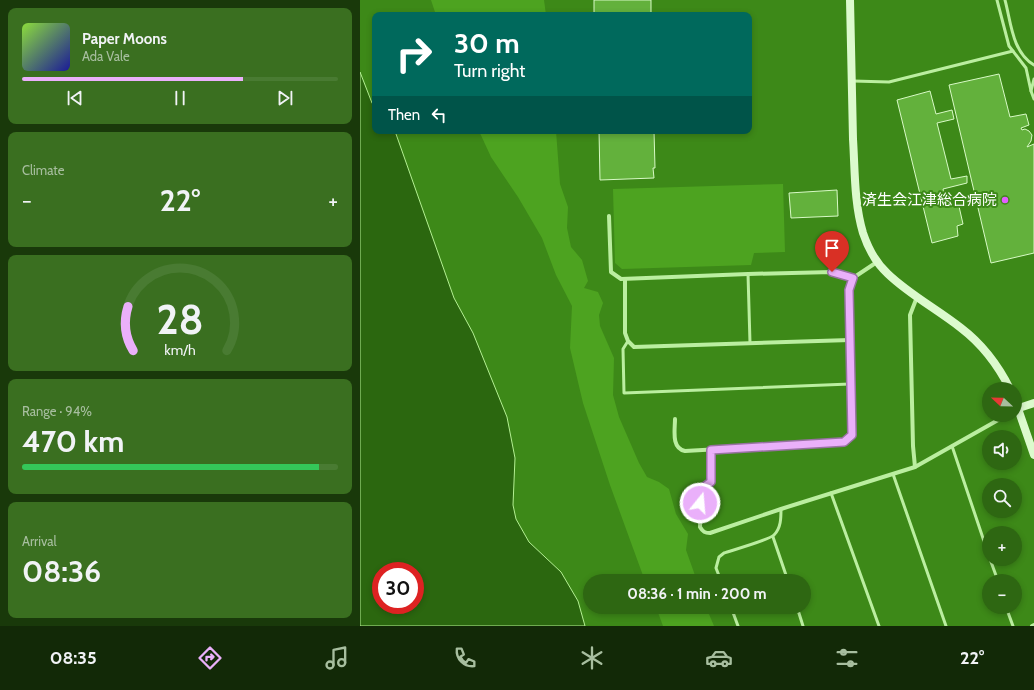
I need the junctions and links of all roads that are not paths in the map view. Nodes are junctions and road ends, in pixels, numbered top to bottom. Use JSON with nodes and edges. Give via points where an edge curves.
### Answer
{"nodes":[{"id":1,"x":850,"y":0,"type":"edge"},
{"id":2,"x":997,"y":0,"type":"edge"},
{"id":3,"x":1005,"y":0,"type":"edge"},
{"id":4,"x":1013,"y":51,"type":"junction"},
{"id":5,"x":1034,"y":65,"type":"edge"},
{"id":6,"x":1034,"y":79,"type":"edge"},
{"id":7,"x":851,"y":81,"type":"junction"},
{"id":8,"x":1032,"y":91,"type":"junction"},
{"id":9,"x":1034,"y":98,"type":"edge"},
{"id":10,"x":608,"y":216,"type":"dead end"},
{"id":11,"x":877,"y":261,"type":"junction"},
{"id":12,"x":748,"y":274,"type":"junction"},
{"id":13,"x":853,"y":278,"type":"junction"},
{"id":14,"x":625,"y":280,"type":"junction"},
{"id":15,"x":917,"y":298,"type":"junction"},
{"id":16,"x":850,"y":340,"type":"junction"},
{"id":17,"x":628,"y":341,"type":"junction"},
{"id":18,"x":750,"y":343,"type":"junction"},
{"id":19,"x":1006,"y":382,"type":"edge"},
{"id":20,"x":850,"y":384,"type":"junction"},
{"id":21,"x":1034,"y":403,"type":"edge"},
{"id":22,"x":1022,"y":405,"type":"edge"},
{"id":23,"x":675,"y":419,"type":"dead end"},
{"id":24,"x":995,"y":422,"type":"edge"},
{"id":25,"x":1022,"y":422,"type":"edge"},
{"id":26,"x":952,"y":446,"type":"junction"},
{"id":27,"x":711,"y":450,"type":"junction"},
{"id":28,"x":1034,"y":455,"type":"edge"},
{"id":29,"x":915,"y":467,"type":"junction"},
{"id":30,"x":893,"y":474,"type":"junction"},
{"id":31,"x":831,"y":493,"type":"junction"},
{"id":32,"x":781,"y":509,"type":"junction"},
{"id":33,"x":982,"y":535,"type":"edge"},
{"id":34,"x":773,"y":537,"type":"junction"},
{"id":35,"x":718,"y":574,"type":"edge"},
{"id":36,"x":786,"y":574,"type":"edge"},
{"id":37,"x":734,"y":614,"type":"edge"},
{"id":38,"x":799,"y":614,"type":"edge"},
{"id":39,"x":1009,"y":614,"type":"edge"},
{"id":40,"x":738,"y":626,"type":"edge"},
{"id":41,"x":803,"y":626,"type":"edge"},
{"id":42,"x":879,"y":626,"type":"edge"},
{"id":43,"x":946,"y":626,"type":"edge"},
{"id":44,"x":1013,"y":626,"type":"edge"}],
"edges":[{"from":1,"to":7,"type":"street"},
{"from":2,"to":4,"type":"lane","via":[[1009,46]]},
{"from":3,"to":5,"type":"lane","via":[[1016,45],[1022,56]]},
{"from":4,"to":7,"type":"lane","via":[[889,82]]},
{"from":4,"to":8,"type":"lane","via":[[1026,68]]},
{"from":6,"to":8,"type":"lane"},
{"from":7,"to":11,"type":"street","via":[[857,201],[863,232]]},
{"from":8,"to":9,"type":"lane"},
{"from":10,"to":14,"type":"street","via":[[611,272]]},
{"from":11,"to":13,"type":"street"},
{"from":11,"to":15,"type":"street","via":[[887,273]]},
{"from":12,"to":13,"type":"street","via":[[832,272]]},
{"from":12,"to":14,"type":"street"},
{"from":12,"to":18,"type":"lane"},
{"from":13,"to":16,"type":"street","via":[[849,290]]},
{"from":14,"to":17,"type":"street","via":[[625,332]]},
{"from":15,"to":19,"type":"street","via":[[951,320],[972,338],[993,360]]},
{"from":15,"to":29,"type":"street","via":[[910,315]]},
{"from":16,"to":18,"type":"street"},
{"from":16,"to":20,"type":"street"},
{"from":17,"to":18,"type":"street","via":[[634,347]]},
{"from":17,"to":20,"type":"lane","via":[[623,348],[624,393]]},
{"from":20,"to":27,"type":"street","via":[[852,435],[844,442]]},
{"from":21,"to":22,"type":"street"},
{"from":23,"to":27,"type":"street","via":[[675,444],[678,449]]},
{"from":24,"to":26,"type":"street"},
{"from":25,"to":28,"type":"street"},
{"from":26,"to":29,"type":"street"},
{"from":26,"to":33,"type":"lane"},
{"from":27,"to":32,"type":"street","via":[[711,482],[700,491],[702,531],[710,533]]},
{"from":29,"to":30,"type":"street"},
{"from":30,"to":31,"type":"street"},
{"from":30,"to":43,"type":"lane"},
{"from":31,"to":32,"type":"street"},
{"from":31,"to":42,"type":"lane"},
{"from":32,"to":34,"type":"lane","via":[[778,529]]},
{"from":34,"to":35,"type":"lane","via":[[724,553],[719,557],[716,568]]},
{"from":34,"to":36,"type":"lane"},
{"from":37,"to":40,"type":"lane"},
{"from":38,"to":41,"type":"lane"},
{"from":39,"to":44,"type":"lane"}]}
